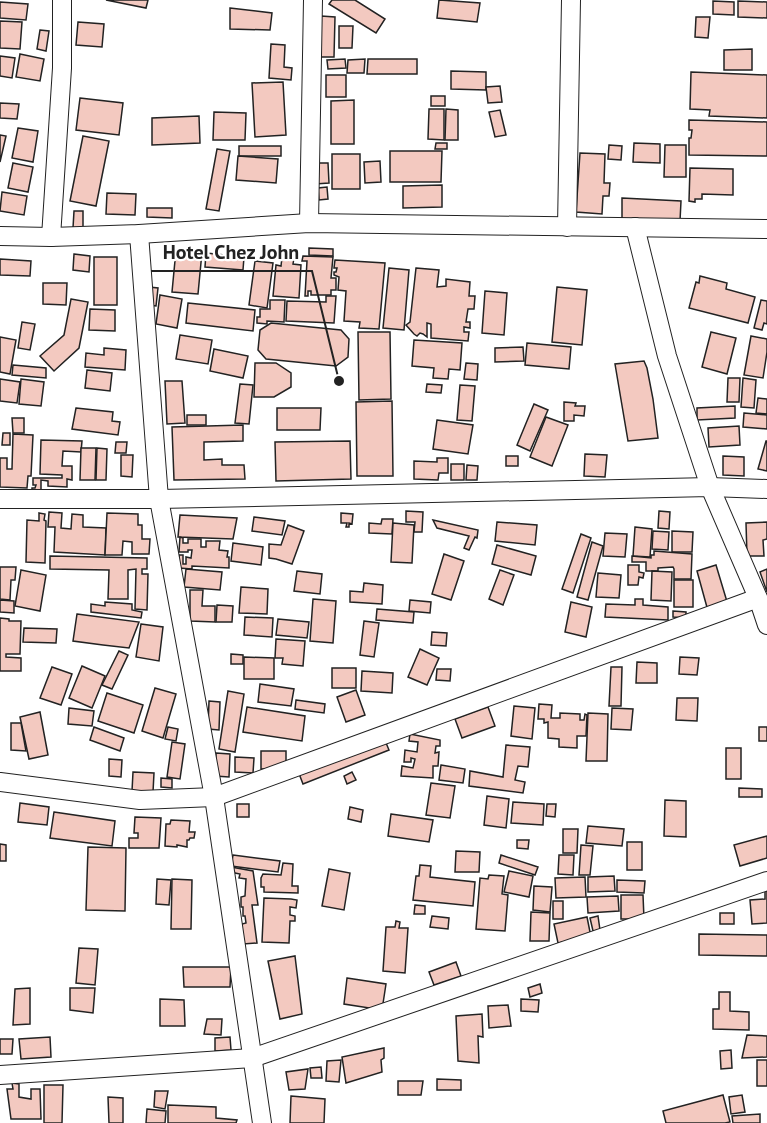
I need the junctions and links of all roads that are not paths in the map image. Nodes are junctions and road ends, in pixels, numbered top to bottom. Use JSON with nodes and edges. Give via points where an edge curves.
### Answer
{"nodes":[{"id":1,"x":62,"y":0,"type":"edge"},
{"id":2,"x":313,"y":0,"type":"edge"},
{"id":3,"x":571,"y":0,"type":"edge"},
{"id":4,"x":309,"y":223,"type":"junction"},
{"id":5,"x":567,"y":227,"type":"junction"},
{"id":6,"x":635,"y":227,"type":"junction"},
{"id":7,"x":767,"y":229,"type":"edge"},
{"id":8,"x":139,"y":234,"type":"junction"},
{"id":9,"x":0,"y":236,"type":"edge"},
{"id":10,"x":51,"y":237,"type":"junction"},
{"id":11,"x":710,"y":487,"type":"junction"},
{"id":12,"x":767,"y":489,"type":"edge"},
{"id":13,"x":0,"y":499,"type":"edge"},
{"id":14,"x":159,"y":499,"type":"junction"},
{"id":15,"x":758,"y":598,"type":"junction"},
{"id":16,"x":767,"y":625,"type":"edge"},
{"id":17,"x":0,"y":782,"type":"edge"},
{"id":18,"x":214,"y":797,"type":"junction"},
{"id":19,"x":767,"y":881,"type":"edge"},
{"id":20,"x":252,"y":1058,"type":"junction"},
{"id":21,"x":0,"y":1075,"type":"edge"},
{"id":22,"x":262,"y":1123,"type":"edge"}],
"edges":[{"from":1,"to":10,"type":"street","via":[[62,68]]},
{"from":2,"to":4,"type":"street"},
{"from":3,"to":5,"type":"street"},
{"from":4,"to":5,"type":"street"},
{"from":4,"to":8,"type":"street"},
{"from":5,"to":6,"type":"street"},
{"from":6,"to":7,"type":"street"},
{"from":6,"to":11,"type":"street","via":[[666,356]]},
{"from":8,"to":10,"type":"street"},
{"from":8,"to":14,"type":"street"},
{"from":9,"to":10,"type":"street"},
{"from":11,"to":12,"type":"street"},
{"from":11,"to":14,"type":"street"},
{"from":11,"to":15,"type":"street"},
{"from":13,"to":14,"type":"street"},
{"from":14,"to":18,"type":"street"},
{"from":15,"to":16,"type":"street"},
{"from":15,"to":18,"type":"street"},
{"from":17,"to":18,"type":"street","via":[[140,800]]},
{"from":18,"to":20,"type":"street"},
{"from":19,"to":20,"type":"street"},
{"from":20,"to":21,"type":"street"},
{"from":20,"to":22,"type":"street"}]}
